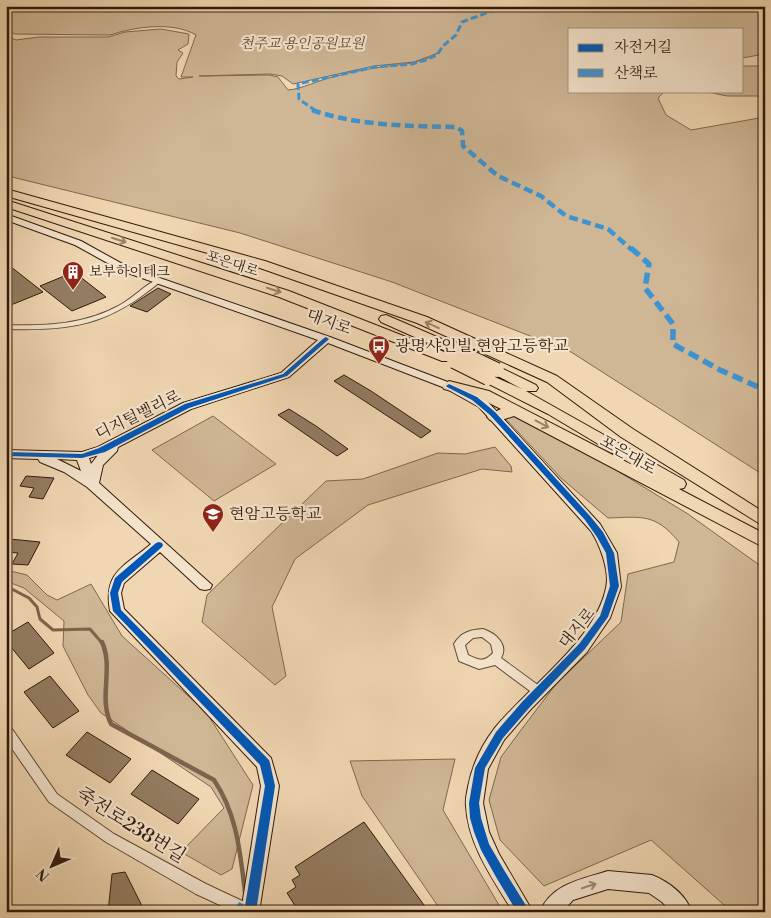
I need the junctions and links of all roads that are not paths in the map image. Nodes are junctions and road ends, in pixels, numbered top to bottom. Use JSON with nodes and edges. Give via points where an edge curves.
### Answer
{"nodes":[{"id":1,"x":6,"y":194,"type":"edge"},
{"id":2,"x":6,"y":203,"type":"edge"},
{"id":3,"x":6,"y":217,"type":"edge"},
{"id":4,"x":158,"y":281,"type":"junction"},
{"id":5,"x":6,"y":326,"type":"edge"},
{"id":6,"x":326,"y":340,"type":"junction"},
{"id":7,"x":493,"y":351,"type":"junction"},
{"id":8,"x":450,"y":353,"type":"junction"},
{"id":9,"x":492,"y":374,"type":"junction"},
{"id":10,"x":449,"y":386,"type":"junction"},
{"id":11,"x":515,"y":410,"type":"junction"},
{"id":12,"x":495,"y":417,"type":"junction"},
{"id":13,"x":121,"y":442,"type":"junction"},
{"id":14,"x":6,"y":454,"type":"edge"},
{"id":15,"x":34,"y":455,"type":"junction"},
{"id":16,"x":82,"y":456,"type":"junction"},
{"id":17,"x":92,"y":484,"type":"junction"},
{"id":18,"x":765,"y":522,"type":"edge"},
{"id":19,"x":765,"y":541,"type":"edge"},
{"id":20,"x":159,"y":545,"type":"junction"},
{"id":21,"x":205,"y":585,"type":"dead end"},
{"id":22,"x":495,"y":659,"type":"junction"},
{"id":23,"x":538,"y":691,"type":"junction"},
{"id":24,"x":6,"y":730,"type":"edge"},
{"id":25,"x":247,"y":910,"type":"edge"},
{"id":26,"x":524,"y":912,"type":"edge"},
{"id":27,"x":549,"y":912,"type":"edge"},
{"id":28,"x":683,"y":912,"type":"edge"}],
"edges":[{"from":7,"to":1,"type":"highway","one_way":true,"via":[[422,320],[261,264]]},
{"from":1,"to":8,"type":"highway","name":"포은대로","via":[[251,270],[409,328]]},
{"from":2,"to":8,"type":"highway","name":"포은대로","one_way":true,"via":[[284,294]]},
{"from":3,"to":4,"type":"street","name":"대지로","via":[[78,243],[125,270]]},
{"from":4,"to":5,"type":"street","via":[[124,307],[87,322],[61,326]]},
{"from":4,"to":6,"type":"street","name":"대지로"},
{"from":6,"to":10,"type":"street","name":"대지로"},
{"from":6,"to":13,"type":"street","name":"디지털벨리로","via":[[285,375],[188,406]]},
{"from":7,"to":10,"type":"highway"},
{"from":7,"to":18,"type":"highway","via":[[552,380]]},
{"from":8,"to":9,"type":"highway","bridge":true},
{"from":9,"to":18,"type":"highway","name":"포은대로","via":[[614,433]]},
{"from":9,"to":19,"type":"highway","name":"포은대로","via":[[685,488]]},
{"from":10,"to":11,"type":"highway","via":[[484,394]]},
{"from":10,"to":12,"type":"street","name":"대지로","via":[[483,404]]},
{"from":11,"to":12,"type":"highway"},
{"from":11,"to":19,"type":"highway","one_way":true},
{"from":12,"to":23,"type":"street","name":"대지로","via":[[595,527],[611,554],[614,569],[612,599],[598,628]]},
{"from":13,"to":16,"type":"street","name":"디지털벨리로"},
{"from":13,"to":17,"type":"street","via":[[97,464]]},
{"from":14,"to":15,"type":"street","name":"디지털벨리로"},
{"from":15,"to":16,"type":"street","name":"디지털벨리로"},
{"from":15,"to":17,"type":"street","via":[[68,469]]},
{"from":16,"to":17,"type":"street","name":"디지털벨리로"},
{"from":17,"to":20,"type":"street","name":"디지털벨리로"},
{"from":20,"to":21,"type":"street","name":"디지털벨리로"},
{"from":20,"to":25,"type":"street","via":[[118,580],[114,593],[117,611],[265,763],[270,786]]},
{"from":22,"to":22,"type":"street","via":[[497,644],[489,636],[476,633],[465,636],[459,644],[464,664],[485,665]]},
{"from":22,"to":23,"type":"street"},
{"from":23,"to":26,"type":"street","name":"대지로","via":[[490,747],[481,764],[474,803],[488,852]]},
{"from":24,"to":25,"type":"street","name":"죽전로238번길","via":[[53,798],[110,838],[201,889]]},
{"from":27,"to":28,"type":"street","one_way":true,"via":[[567,893],[608,880],[652,884],[669,895]]}]}
